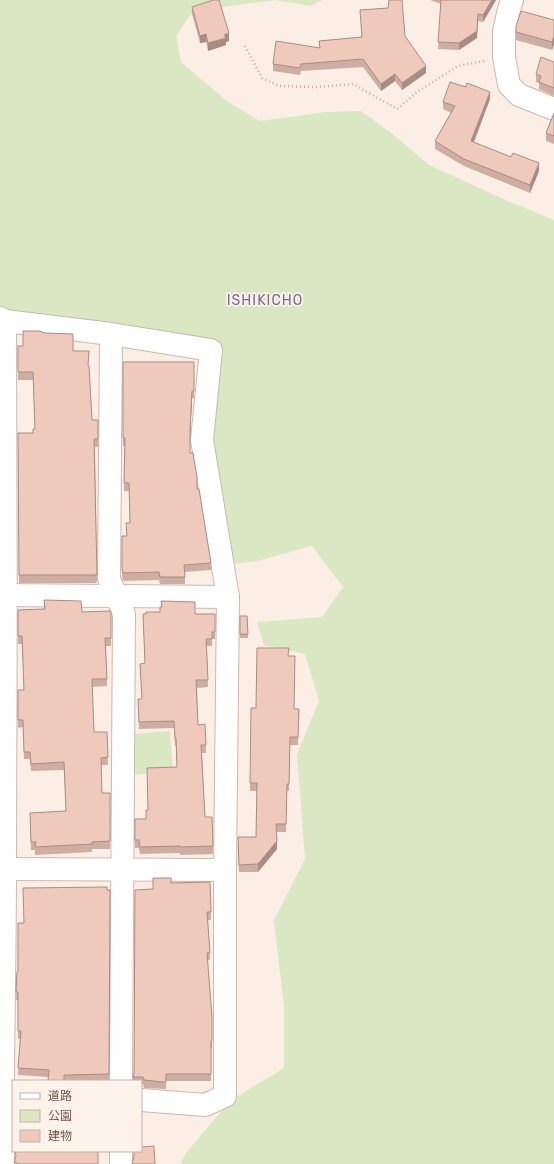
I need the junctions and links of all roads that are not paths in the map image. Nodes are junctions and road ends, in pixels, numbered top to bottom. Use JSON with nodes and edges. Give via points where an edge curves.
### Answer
{"nodes":[{"id":1,"x":512,"y":0,"type":"edge"},
{"id":2,"x":554,"y":108,"type":"edge"},
{"id":3,"x":3,"y":320,"type":"edge"},
{"id":4,"x":111,"y":334,"type":"junction"},
{"id":5,"x":3,"y":596,"type":"edge"},
{"id":6,"x":117,"y":596,"type":"junction"},
{"id":7,"x":228,"y":597,"type":"junction"},
{"id":8,"x":3,"y":869,"type":"edge"},
{"id":9,"x":122,"y":870,"type":"junction"},
{"id":10,"x":225,"y":870,"type":"junction"},
{"id":11,"x":121,"y":1080,"type":"edge"},
{"id":12,"x":5,"y":1088,"type":"edge"},
{"id":13,"x":142,"y":1100,"type":"edge"},
{"id":14,"x":121,"y":1152,"type":"edge"},
{"id":15,"x":3,"y":1164,"type":"edge"},
{"id":16,"x":121,"y":1164,"type":"edge"}],
"edges":[{"from":1,"to":2,"type":"street","via":[[504,32],[504,57],[509,85],[519,95]]},
{"from":3,"to":4,"type":"street"},
{"from":3,"to":5,"type":"street"},
{"from":4,"to":6,"type":"street","via":[[109,579]]},
{"from":4,"to":7,"type":"street","via":[[211,350],[202,440]]},
{"from":5,"to":6,"type":"street"},
{"from":5,"to":8,"type":"street"},
{"from":6,"to":7,"type":"street"},
{"from":6,"to":9,"type":"street","via":[[124,614]]},
{"from":7,"to":10,"type":"street"},
{"from":8,"to":9,"type":"street"},
{"from":8,"to":12,"type":"street"},
{"from":9,"to":10,"type":"street"},
{"from":9,"to":11,"type":"street"},
{"from":10,"to":13,"type":"street","via":[[225,1096],[205,1105]]},
{"from":12,"to":15,"type":"street"},
{"from":14,"to":16,"type":"street"}]}
